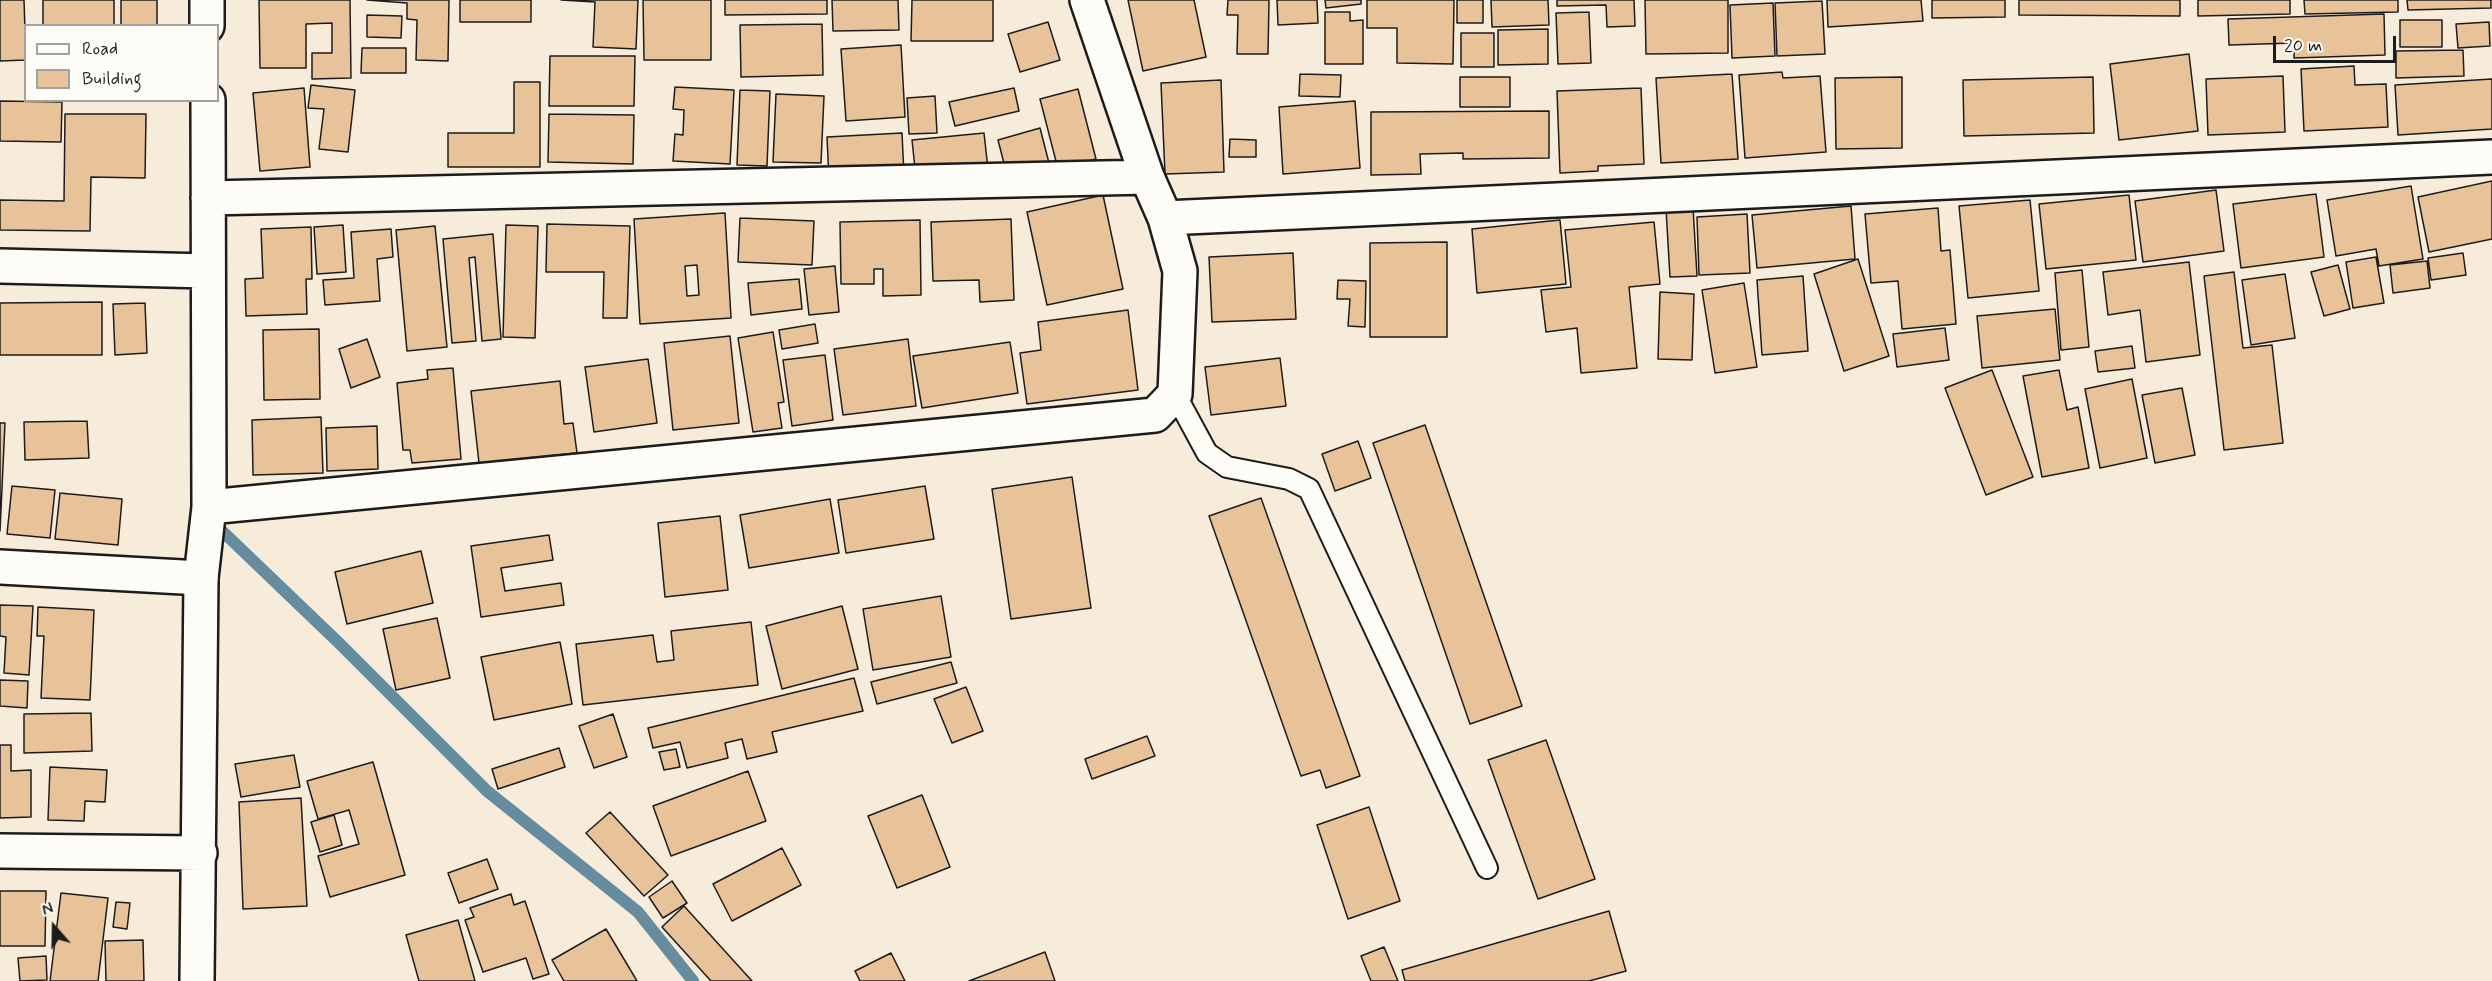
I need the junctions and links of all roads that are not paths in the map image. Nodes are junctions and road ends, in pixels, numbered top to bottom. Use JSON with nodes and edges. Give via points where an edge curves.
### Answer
{"nodes":[{"id":1,"x":207,"y":0,"type":"edge"},
{"id":2,"x":1087,"y":0,"type":"edge"},
{"id":3,"x":207,"y":24,"type":"edge"},
{"id":4,"x":208,"y":102,"type":"edge"},
{"id":5,"x":2492,"y":157,"type":"edge"},
{"id":6,"x":1147,"y":177,"type":"junction"},
{"id":7,"x":208,"y":198,"type":"junction"},
{"id":8,"x":1165,"y":218,"type":"junction"},
{"id":9,"x":0,"y":266,"type":"edge"},
{"id":10,"x":208,"y":271,"type":"junction"},
{"id":11,"x":1175,"y":394,"type":"junction"},
{"id":12,"x":209,"y":507,"type":"junction"},
{"id":13,"x":0,"y":567,"type":"edge"},
{"id":14,"x":201,"y":578,"type":"junction"},
{"id":15,"x":0,"y":851,"type":"edge"},
{"id":16,"x":200,"y":853,"type":"junction"},
{"id":17,"x":1487,"y":868,"type":"dead end"},
{"id":18,"x":197,"y":981,"type":"edge"}],
"edges":[{"from":1,"to":3,"type":"street"},
{"from":2,"to":6,"type":"street"},
{"from":4,"to":7,"type":"street"},
{"from":5,"to":8,"type":"street"},
{"from":6,"to":7,"type":"street"},
{"from":6,"to":8,"type":"street"},
{"from":7,"to":10,"type":"street"},
{"from":8,"to":11,"type":"street","via":[[1180,271]]},
{"from":9,"to":10,"type":"street"},
{"from":10,"to":12,"type":"street"},
{"from":11,"to":12,"type":"street","via":[[1155,416]]},
{"from":11,"to":17,"type":"lane","via":[[1207,453],[1227,467],[1288,479],[1309,489]]},
{"from":12,"to":14,"type":"street"},
{"from":13,"to":14,"type":"street"},
{"from":14,"to":16,"type":"street"},
{"from":15,"to":16,"type":"street"},
{"from":16,"to":18,"type":"street"}]}
